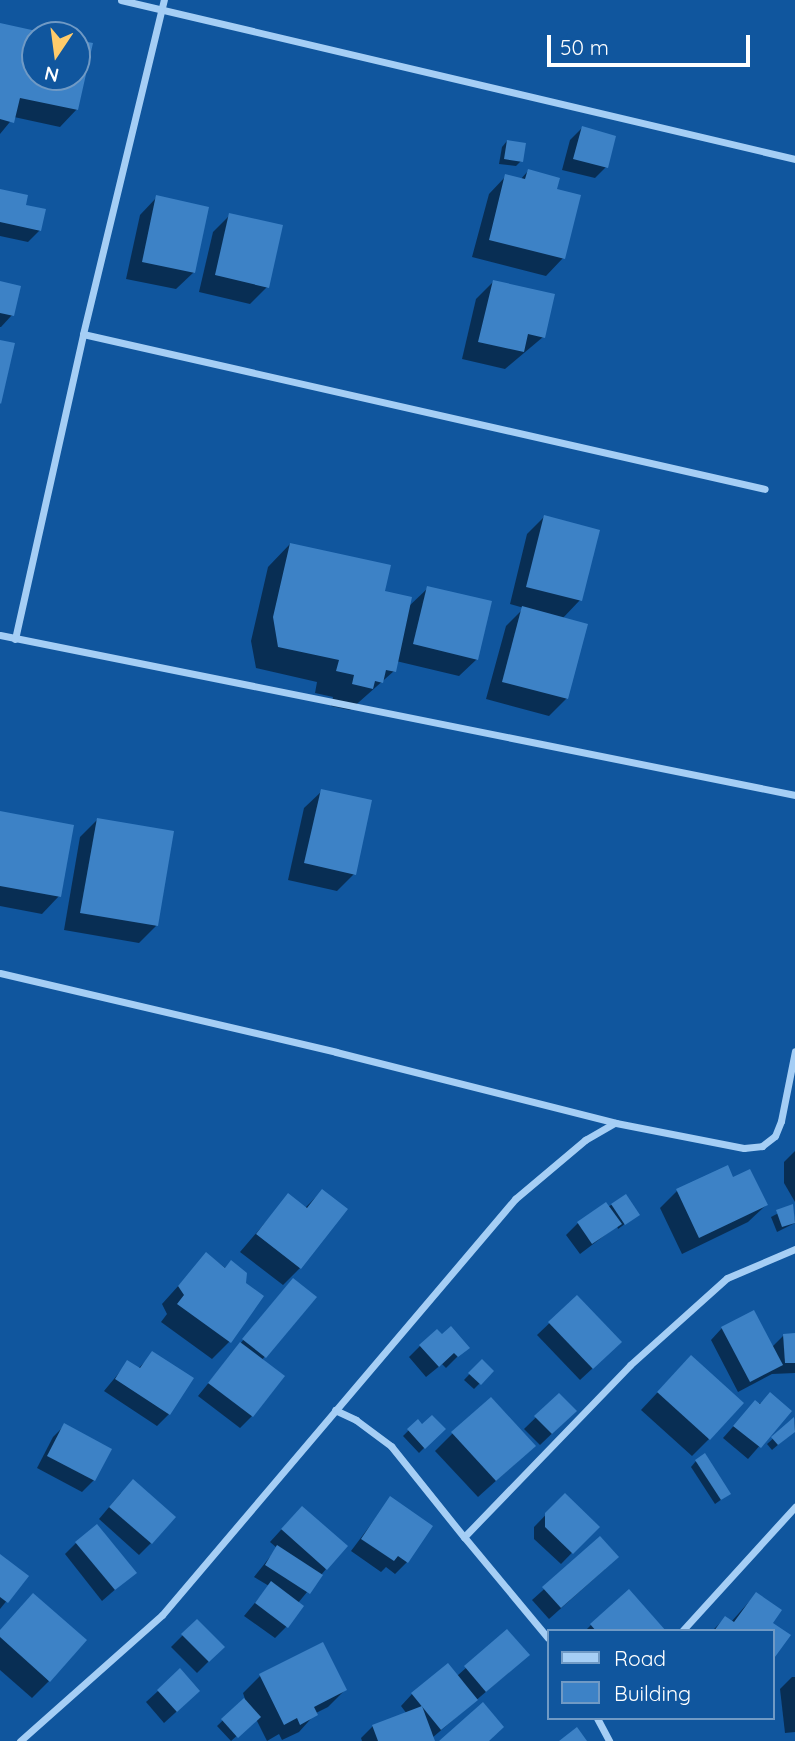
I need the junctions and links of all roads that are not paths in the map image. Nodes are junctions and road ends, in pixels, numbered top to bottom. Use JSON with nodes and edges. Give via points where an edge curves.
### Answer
{"nodes":[{"id":1,"x":121,"y":0,"type":"edge"},
{"id":2,"x":163,"y":4,"type":"edge"},
{"id":3,"x":795,"y":159,"type":"edge"},
{"id":4,"x":83,"y":334,"type":"junction"},
{"id":5,"x":765,"y":489,"type":"dead end"},
{"id":6,"x":0,"y":635,"type":"edge"},
{"id":7,"x":15,"y":639,"type":"junction"},
{"id":8,"x":795,"y":795,"type":"edge"},
{"id":9,"x":0,"y":973,"type":"edge"},
{"id":10,"x":795,"y":1051,"type":"edge"},
{"id":11,"x":616,"y":1123,"type":"junction"},
{"id":12,"x":795,"y":1249,"type":"edge"},
{"id":13,"x":335,"y":1410,"type":"junction"},
{"id":14,"x":795,"y":1507,"type":"edge"},
{"id":15,"x":464,"y":1537,"type":"junction"},
{"id":16,"x":684,"y":1629,"type":"edge"},
{"id":17,"x":546,"y":1636,"type":"edge"},
{"id":18,"x":599,"y":1720,"type":"edge"},
{"id":19,"x":20,"y":1741,"type":"edge"},
{"id":20,"x":609,"y":1741,"type":"edge"}],
"edges":[{"from":1,"to":2,"type":"street"},
{"from":2,"to":3,"type":"street"},
{"from":2,"to":4,"type":"street"},
{"from":4,"to":5,"type":"street"},
{"from":4,"to":7,"type":"street"},
{"from":6,"to":7,"type":"street"},
{"from":7,"to":8,"type":"street"},
{"from":9,"to":11,"type":"street"},
{"from":10,"to":11,"type":"street","via":[[781,1121],[775,1136],[762,1146],[744,1148]]},
{"from":11,"to":13,"type":"street","via":[[585,1140],[514,1199]]},
{"from":12,"to":15,"type":"street","via":[[727,1278],[630,1365]]},
{"from":13,"to":15,"type":"street","via":[[391,1446]]},
{"from":13,"to":19,"type":"street","via":[[162,1615]]},
{"from":14,"to":16,"type":"street"},
{"from":15,"to":17,"type":"street"},
{"from":18,"to":20,"type":"street"}]}
